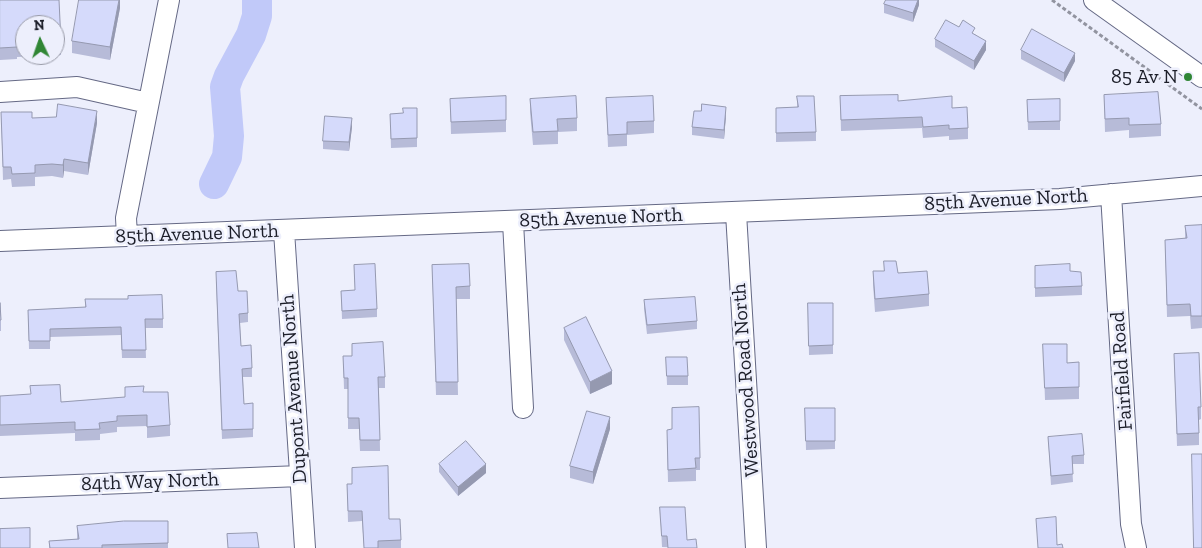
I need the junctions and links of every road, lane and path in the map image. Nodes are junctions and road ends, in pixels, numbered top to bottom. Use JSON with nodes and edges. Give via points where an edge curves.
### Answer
{"nodes":[{"id":1,"x":169,"y":0,"type":"edge"},
{"id":2,"x":1052,"y":0,"type":"edge"},
{"id":3,"x":1094,"y":0,"type":"edge"},
{"id":4,"x":1202,"y":77,"type":"edge"},
{"id":5,"x":0,"y":92,"type":"edge"},
{"id":6,"x":148,"y":103,"type":"junction"},
{"id":7,"x":1202,"y":109,"type":"edge"},
{"id":8,"x":1198,"y":185,"type":"edge"},
{"id":9,"x":1111,"y":194,"type":"junction"},
{"id":10,"x":736,"y":213,"type":"junction"},
{"id":11,"x":513,"y":222,"type":"junction"},
{"id":12,"x":284,"y":231,"type":"junction"},
{"id":13,"x":127,"y":236,"type":"junction"},
{"id":14,"x":0,"y":241,"type":"edge"},
{"id":15,"x":523,"y":408,"type":"dead end"},
{"id":16,"x":300,"y":476,"type":"junction"},
{"id":17,"x":0,"y":488,"type":"edge"},
{"id":18,"x":305,"y":548,"type":"edge"},
{"id":19,"x":756,"y":548,"type":"edge"},
{"id":20,"x":1136,"y":548,"type":"edge"}],
"edges":[{"from":1,"to":6,"type":"street"},
{"from":2,"to":7,"type":"path"},
{"from":3,"to":4,"type":"street"},
{"from":5,"to":6,"type":"street","via":[[77,88]]},
{"from":6,"to":13,"type":"street","via":[[126,218]]},
{"from":8,"to":9,"type":"street","name":"85th Avenue North"},
{"from":9,"to":10,"type":"street","name":"85th Avenue North"},
{"from":9,"to":20,"type":"street","name":"Fairfield Road"},
{"from":10,"to":11,"type":"street","name":"85th Avenue North"},
{"from":10,"to":19,"type":"street","name":"Westwood Road North"},
{"from":11,"to":12,"type":"street","name":"85th Avenue North"},
{"from":11,"to":15,"type":"street"},
{"from":12,"to":13,"type":"street","name":"85th Avenue North"},
{"from":12,"to":16,"type":"street","name":"Dupont Avenue North"},
{"from":13,"to":14,"type":"street","name":"85th Avenue North"},
{"from":16,"to":17,"type":"street","name":"84th Way North"},
{"from":16,"to":18,"type":"street","name":"Dupont Avenue North"}]}
